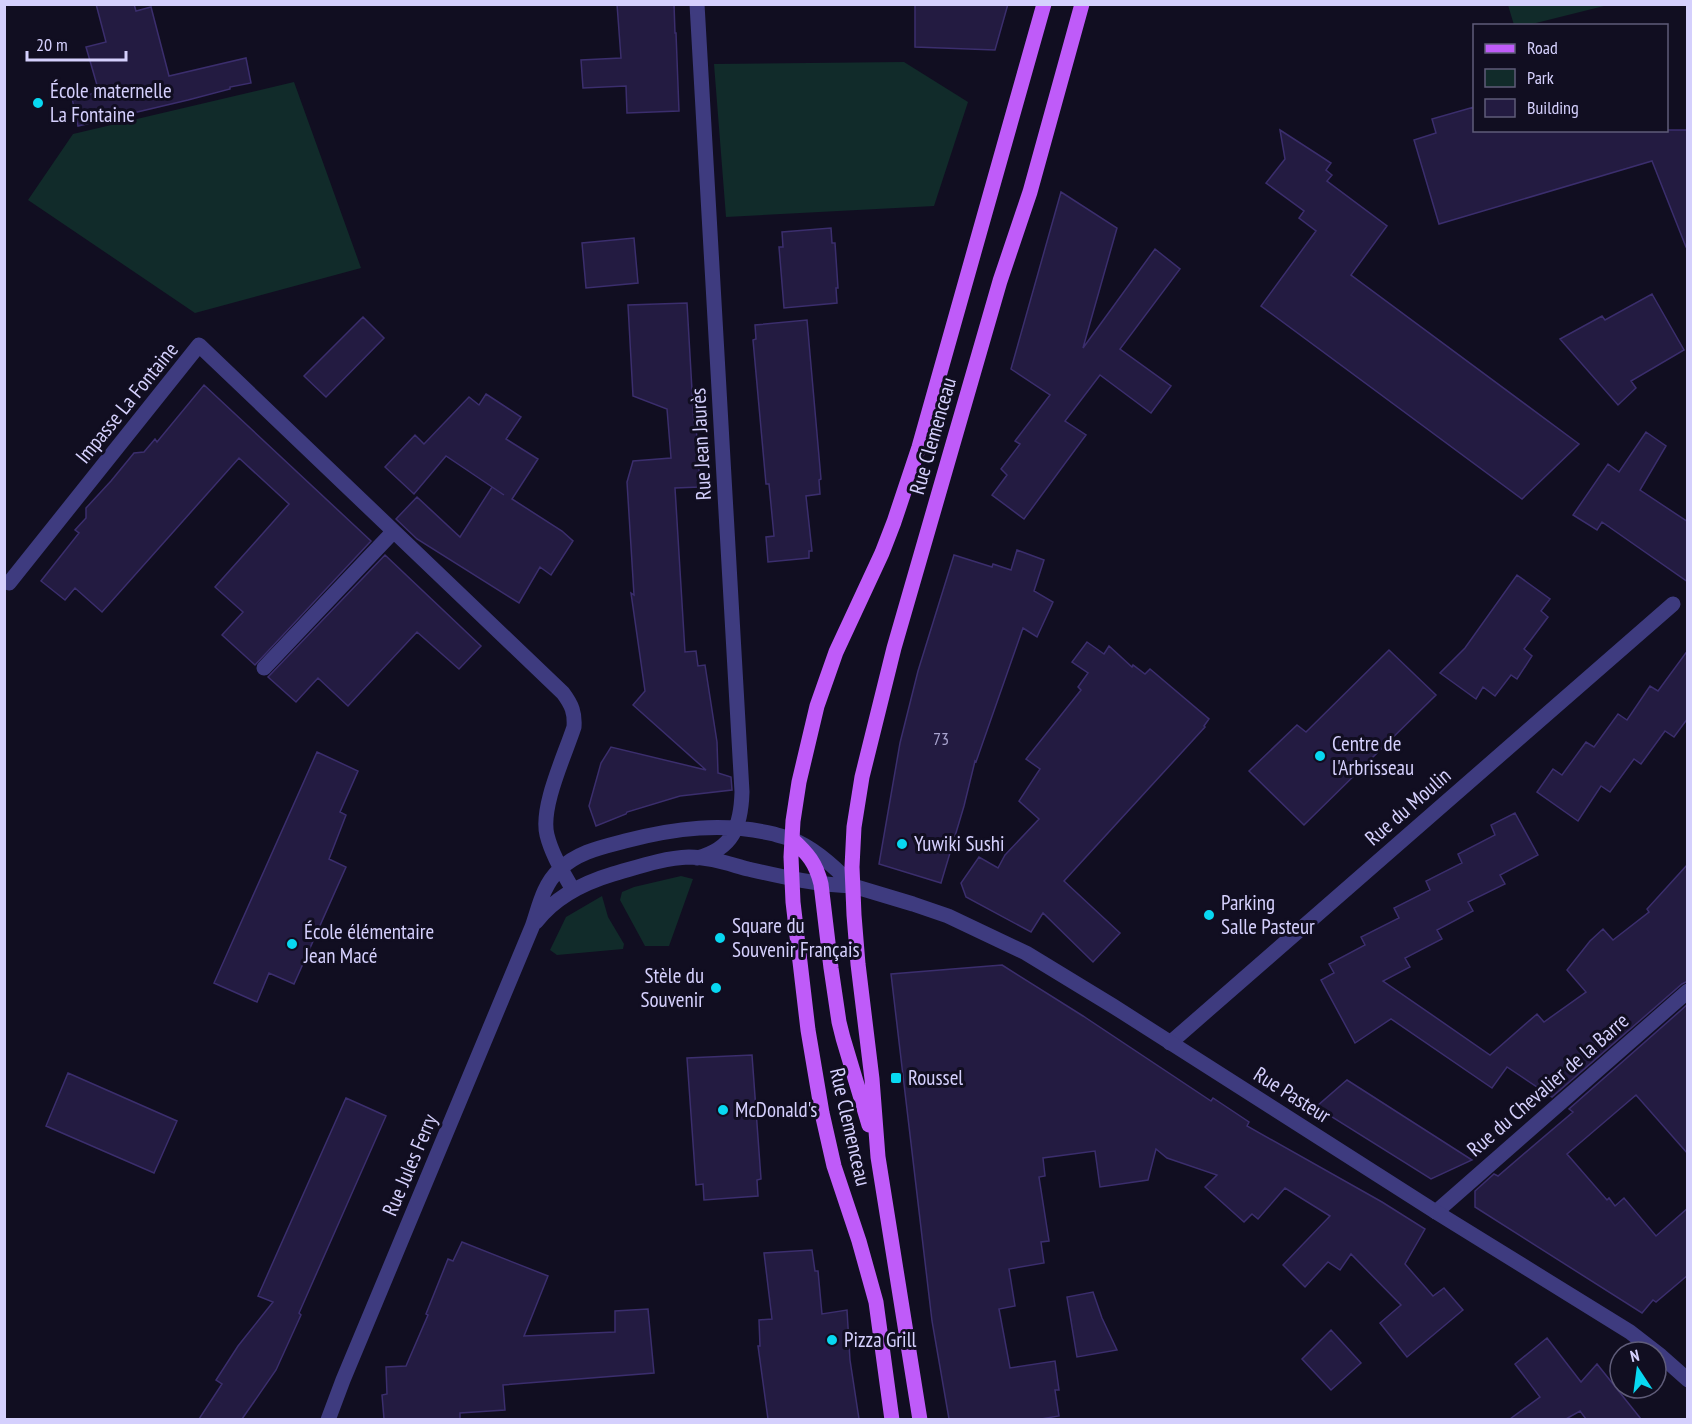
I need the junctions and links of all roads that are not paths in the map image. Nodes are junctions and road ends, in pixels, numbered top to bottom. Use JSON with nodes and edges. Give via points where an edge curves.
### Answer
{"nodes":[{"id":1,"x":697,"y":4,"type":"edge"},
{"id":2,"x":1044,"y":4,"type":"edge"},
{"id":3,"x":1082,"y":4,"type":"edge"},
{"id":4,"x":393,"y":532,"type":"junction"},
{"id":5,"x":9,"y":583,"type":"dead end"},
{"id":6,"x":1673,"y":604,"type":"dead end"},
{"id":7,"x":264,"y":668,"type":"dead end"},
{"id":8,"x":736,"y":828,"type":"junction"},
{"id":9,"x":792,"y":839,"type":"junction"},
{"id":10,"x":696,"y":858,"type":"junction"},
{"id":11,"x":561,"y":868,"type":"junction"},
{"id":12,"x":792,"y":879,"type":"junction"},
{"id":13,"x":821,"y":884,"type":"junction"},
{"id":14,"x":853,"y":886,"type":"junction"},
{"id":15,"x":573,"y":890,"type":"junction"},
{"id":16,"x":532,"y":927,"type":"junction"},
{"id":17,"x":1688,"y":991,"type":"edge"},
{"id":18,"x":1170,"y":1043,"type":"junction"},
{"id":19,"x":878,"y":1157,"type":"junction"},
{"id":20,"x":1436,"y":1212,"type":"junction"},
{"id":21,"x":1688,"y":1380,"type":"edge"},
{"id":22,"x":328,"y":1419,"type":"edge"},
{"id":23,"x":892,"y":1419,"type":"edge"},
{"id":24,"x":920,"y":1419,"type":"edge"}],
"edges":[{"from":1,"to":8,"type":"street","name":"Rue Jean Jaurès","via":[[742,792]]},
{"from":2,"to":9,"type":"main road","name":"Rue Clemenceau","via":[[915,458],[886,543],[836,652],[817,706],[799,782]]},
{"from":3,"to":14,"type":"main road","name":"Rue Clemenceau","via":[[894,648],[862,777],[854,827]]},
{"from":4,"to":5,"type":"street","name":"Impasse La Fontaine","via":[[199,345]]},
{"from":4,"to":7,"type":"street"},
{"from":4,"to":11,"type":"street","name":"Impasse La Fontaine","via":[[571,704],[574,728],[546,818],[546,833]]},
{"from":6,"to":18,"type":"street","name":"Rue du Moulin"},
{"from":8,"to":9,"type":"street","name":"Rue Jules Ferry"},
{"from":8,"to":10,"type":"street","name":"Rue Jean Jaurès","via":[[726,844],[714,853]]},
{"from":8,"to":11,"type":"street","name":"Rue Jules Ferry","via":[[687,828],[649,835],[596,848]]},
{"from":9,"to":12,"type":"main road","name":"Rue Clemenceau"},
{"from":9,"to":13,"type":"main road","via":[[811,859]]},
{"from":9,"to":14,"type":"street","via":[[829,863]]},
{"from":10,"to":12,"type":"street","name":"Rue Jules Ferry"},
{"from":10,"to":15,"type":"street","name":"Rue Jules Ferry","via":[[650,863]]},
{"from":11,"to":15,"type":"street","name":"Impasse La Fontaine"},
{"from":11,"to":16,"type":"street","name":"Rue Jules Ferry","via":[[544,890]]},
{"from":12,"to":13,"type":"street","name":"Rue Jules Ferry"},
{"from":12,"to":23,"type":"main road","name":"Rue Clemenceau","via":[[803,995],[822,1113],[834,1166],[874,1294]]},
{"from":13,"to":14,"type":"street","name":"Rue Jules Ferry"},
{"from":13,"to":19,"type":"main road","via":[[841,1030]]},
{"from":14,"to":18,"type":"street","name":"Rue Pasteur","via":[[948,916],[1000,940]]},
{"from":14,"to":19,"type":"main road","name":"Rue Clemenceau"},
{"from":15,"to":16,"type":"street","name":"Rue Jules Ferry"},
{"from":16,"to":22,"type":"street","name":"Rue Jules Ferry"},
{"from":17,"to":20,"type":"street","name":"Rue du Chevalier de la Barre"},
{"from":18,"to":20,"type":"street","name":"Rue Pasteur"},
{"from":19,"to":24,"type":"main road","name":"Rue Clemenceau"},
{"from":20,"to":21,"type":"street","name":"Rue Pasteur","via":[[1630,1332]]}]}
